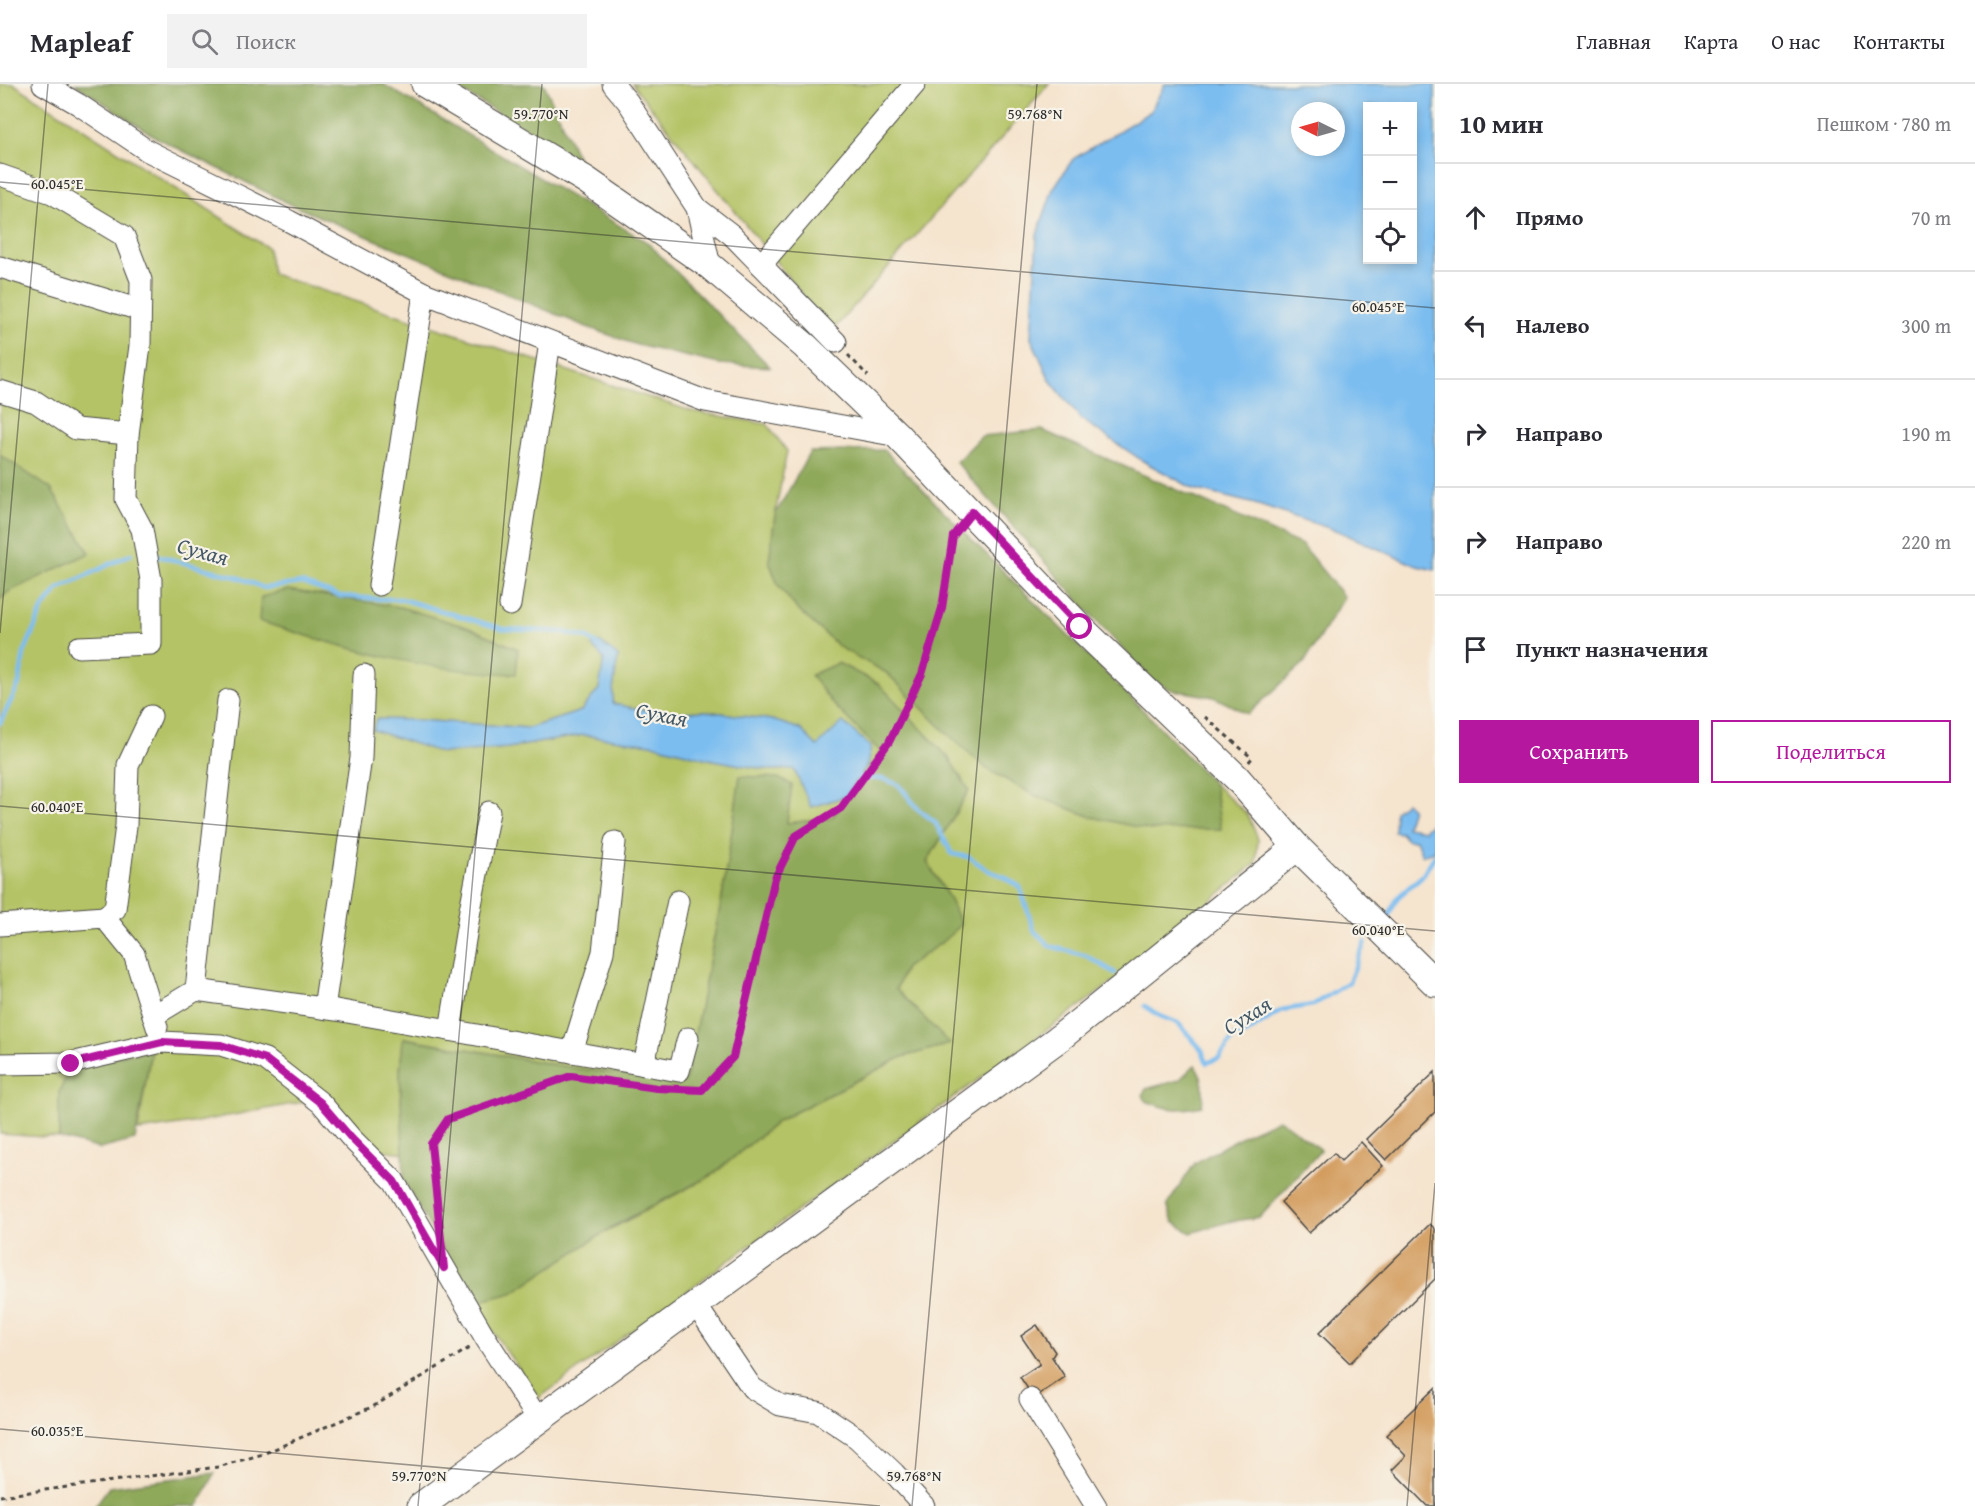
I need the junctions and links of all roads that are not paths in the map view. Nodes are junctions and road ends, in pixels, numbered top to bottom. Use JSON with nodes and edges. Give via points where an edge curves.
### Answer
{"nodes":[{"id":1,"x":43,"y":84,"type":"edge"},
{"id":2,"x":425,"y":84,"type":"edge"},
{"id":3,"x":613,"y":84,"type":"edge"},
{"id":4,"x":915,"y":84,"type":"edge"},
{"id":5,"x":0,"y":175,"type":"edge"},
{"id":6,"x":697,"y":208,"type":"junction"},
{"id":7,"x":761,"y":265,"type":"junction"},
{"id":8,"x":710,"y":266,"type":"junction"},
{"id":9,"x":0,"y":267,"type":"edge"},
{"id":10,"x":424,"y":293,"type":"junction"},
{"id":11,"x":140,"y":310,"type":"junction"},
{"id":12,"x":550,"y":342,"type":"junction"},
{"id":13,"x":836,"y":342,"type":"dead end"},
{"id":14,"x":0,"y":391,"type":"edge"},
{"id":15,"x":128,"y":434,"type":"junction"},
{"id":16,"x":898,"y":436,"type":"junction"},
{"id":17,"x":379,"y":585,"type":"dead end"},
{"id":18,"x":510,"y":605,"type":"dead end"},
{"id":19,"x":79,"y":646,"type":"dead end"},
{"id":20,"x":364,"y":675,"type":"dead end"},
{"id":21,"x":228,"y":700,"type":"dead end"},
{"id":22,"x":151,"y":716,"type":"dead end"},
{"id":23,"x":489,"y":812,"type":"dead end"},
{"id":24,"x":615,"y":842,"type":"dead end"},
{"id":25,"x":1297,"y":847,"type":"junction"},
{"id":26,"x":678,"y":900,"type":"dead end"},
{"id":27,"x":104,"y":917,"type":"junction"},
{"id":28,"x":0,"y":925,"type":"edge"},
{"id":29,"x":1435,"y":983,"type":"edge"},
{"id":30,"x":196,"y":990,"type":"junction"},
{"id":31,"x":324,"y":1008,"type":"junction"},
{"id":32,"x":153,"y":1016,"type":"junction"},
{"id":33,"x":450,"y":1030,"type":"junction"},
{"id":34,"x":688,"y":1038,"type":"dead end"},
{"id":35,"x":162,"y":1042,"type":"junction"},
{"id":36,"x":572,"y":1052,"type":"junction"},
{"id":37,"x":0,"y":1064,"type":"edge"},
{"id":38,"x":644,"y":1065,"type":"junction"},
{"id":39,"x":696,"y":1305,"type":"junction"},
{"id":40,"x":1030,"y":1399,"type":"dead end"},
{"id":41,"x":538,"y":1419,"type":"junction"},
{"id":42,"x":421,"y":1506,"type":"edge"},
{"id":43,"x":924,"y":1506,"type":"edge"},
{"id":44,"x":1096,"y":1506,"type":"edge"}],
"edges":[{"from":1,"to":10,"type":"street","via":[[148,151]]},
{"from":2,"to":8,"type":"main road","via":[[586,180]]},
{"from":3,"to":6,"type":"street"},
{"from":4,"to":7,"type":"street"},
{"from":5,"to":11,"type":"street","via":[[52,193],[124,236],[141,280]]},
{"from":6,"to":7,"type":"street","via":[[732,235]]},
{"from":6,"to":8,"type":"street"},
{"from":7,"to":13,"type":"street"},
{"from":8,"to":16,"type":"main road","via":[[805,346]]},
{"from":9,"to":11,"type":"street"},
{"from":10,"to":12,"type":"street"},
{"from":10,"to":17,"type":"street"},
{"from":11,"to":15,"type":"street","via":[[140,346]]},
{"from":12,"to":16,"type":"street","via":[[705,401]]},
{"from":12,"to":18,"type":"street"},
{"from":14,"to":15,"type":"street","via":[[36,402],[76,429]]},
{"from":15,"to":19,"type":"street","via":[[126,499],[142,529],[151,580],[151,645]]},
{"from":16,"to":25,"type":"main road","via":[[1080,627],[1237,778]]},
{"from":20,"to":31,"type":"street","via":[[361,759]]},
{"from":21,"to":30,"type":"street"},
{"from":22,"to":27,"type":"street","via":[[128,765],[126,826],[115,909]]},
{"from":23,"to":33,"type":"street"},
{"from":24,"to":36,"type":"street","via":[[603,952]]},
{"from":25,"to":29,"type":"main road"},
{"from":25,"to":39,"type":"main road","via":[[1062,1036]]},
{"from":26,"to":38,"type":"street"},
{"from":27,"to":28,"type":"street"},
{"from":27,"to":32,"type":"street","via":[[134,954]]},
{"from":30,"to":31,"type":"street"},
{"from":30,"to":32,"type":"street"},
{"from":31,"to":33,"type":"street"},
{"from":32,"to":35,"type":"street"},
{"from":33,"to":36,"type":"street"},
{"from":34,"to":38,"type":"street","via":[[679,1071]]},
{"from":35,"to":37,"type":"street","via":[[71,1064]]},
{"from":35,"to":41,"type":"street","via":[[221,1045],[265,1059],[321,1103],[394,1181],[486,1339]]},
{"from":36,"to":38,"type":"street"},
{"from":39,"to":41,"type":"main road"},
{"from":39,"to":43,"type":"street","via":[[752,1388],[780,1405],[818,1412],[857,1438]]},
{"from":40,"to":44,"type":"street"},
{"from":41,"to":42,"type":"main road"}]}
